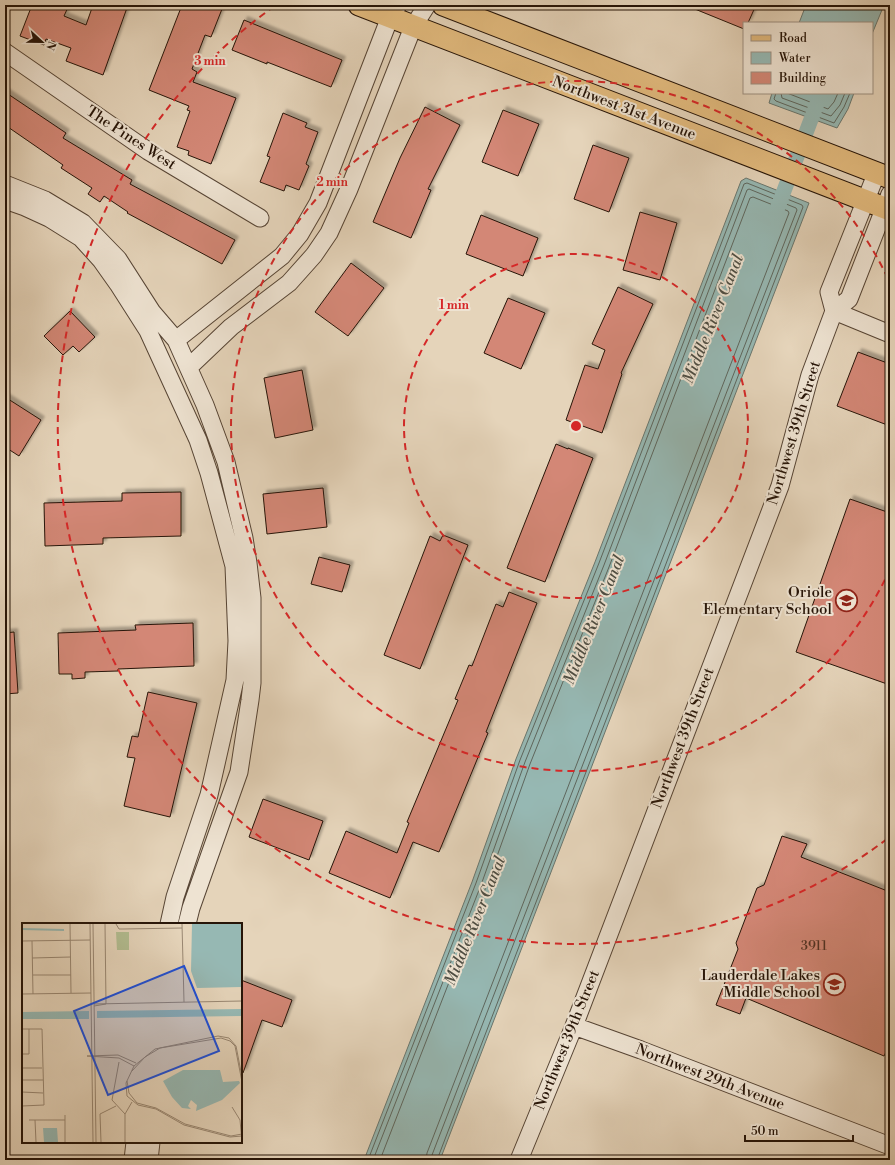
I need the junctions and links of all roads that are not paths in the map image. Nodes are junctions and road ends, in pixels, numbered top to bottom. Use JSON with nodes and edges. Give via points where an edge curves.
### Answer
{"nodes":[{"id":1,"x":359,"y":5,"type":"edge"},
{"id":2,"x":427,"y":5,"type":"edge"},
{"id":3,"x":443,"y":5,"type":"edge"},
{"id":4,"x":394,"y":11,"type":"edge"},
{"id":5,"x":413,"y":27,"type":"junction"},
{"id":6,"x":5,"y":52,"type":"edge"},
{"id":7,"x":883,"y":175,"type":"edge"},
{"id":8,"x":5,"y":184,"type":"edge"},
{"id":9,"x":5,"y":200,"type":"edge"},
{"id":10,"x":882,"y":203,"type":"edge"},
{"id":11,"x":260,"y":218,"type":"dead end"},
{"id":12,"x":834,"y":311,"type":"junction"},
{"id":13,"x":890,"y":334,"type":"edge"},
{"id":14,"x":176,"y":340,"type":"junction"},
{"id":15,"x":189,"y":367,"type":"junction"},
{"id":16,"x":169,"y":923,"type":"edge"},
{"id":17,"x":187,"y":923,"type":"edge"},
{"id":18,"x":574,"y":1026,"type":"junction"},
{"id":19,"x":135,"y":1143,"type":"edge"},
{"id":20,"x":151,"y":1143,"type":"edge"},
{"id":21,"x":890,"y":1146,"type":"edge"},
{"id":22,"x":133,"y":1160,"type":"edge"},
{"id":23,"x":149,"y":1160,"type":"edge"},
{"id":24,"x":519,"y":1160,"type":"edge"}],
"edges":[{"from":1,"to":4,"type":"main road","name":"Northwest 31st Avenue"},
{"from":2,"to":5,"type":"street"},
{"from":3,"to":7,"type":"main road","name":"Northwest 31st Avenue"},
{"from":4,"to":5,"type":"main road","name":"Northwest 31st Avenue"},
{"from":4,"to":14,"type":"street","via":[[318,203],[300,234],[282,256]]},
{"from":5,"to":10,"type":"main road","name":"Northwest 31st Avenue","via":[[823,185]]},
{"from":5,"to":15,"type":"street","via":[[350,189],[329,234],[289,283],[231,327]]},
{"from":6,"to":11,"type":"street","name":"The Pines West","via":[[148,151]]},
{"from":7,"to":10,"type":"street"},
{"from":8,"to":14,"type":"street","via":[[45,200],[83,224],[118,259],[152,312]]},
{"from":9,"to":16,"type":"street","via":[[49,218],[81,238],[101,260],[148,331],[198,440],[234,566],[237,641],[235,680],[209,794]]},
{"from":10,"to":12,"type":"street","via":[[829,292]]},
{"from":12,"to":13,"type":"street"},
{"from":12,"to":18,"type":"street","name":"Northwest 39th Street","via":[[810,375],[780,486]]},
{"from":14,"to":15,"type":"street"},
{"from":15,"to":17,"type":"street","via":[[206,405],[226,462],[244,538],[252,598],[252,683],[238,772]]},
{"from":18,"to":21,"type":"street","name":"Northwest 29th Avenue"},
{"from":18,"to":24,"type":"street","name":"Northwest 39th Street"},
{"from":19,"to":22,"type":"street"},
{"from":20,"to":23,"type":"street"}]}
